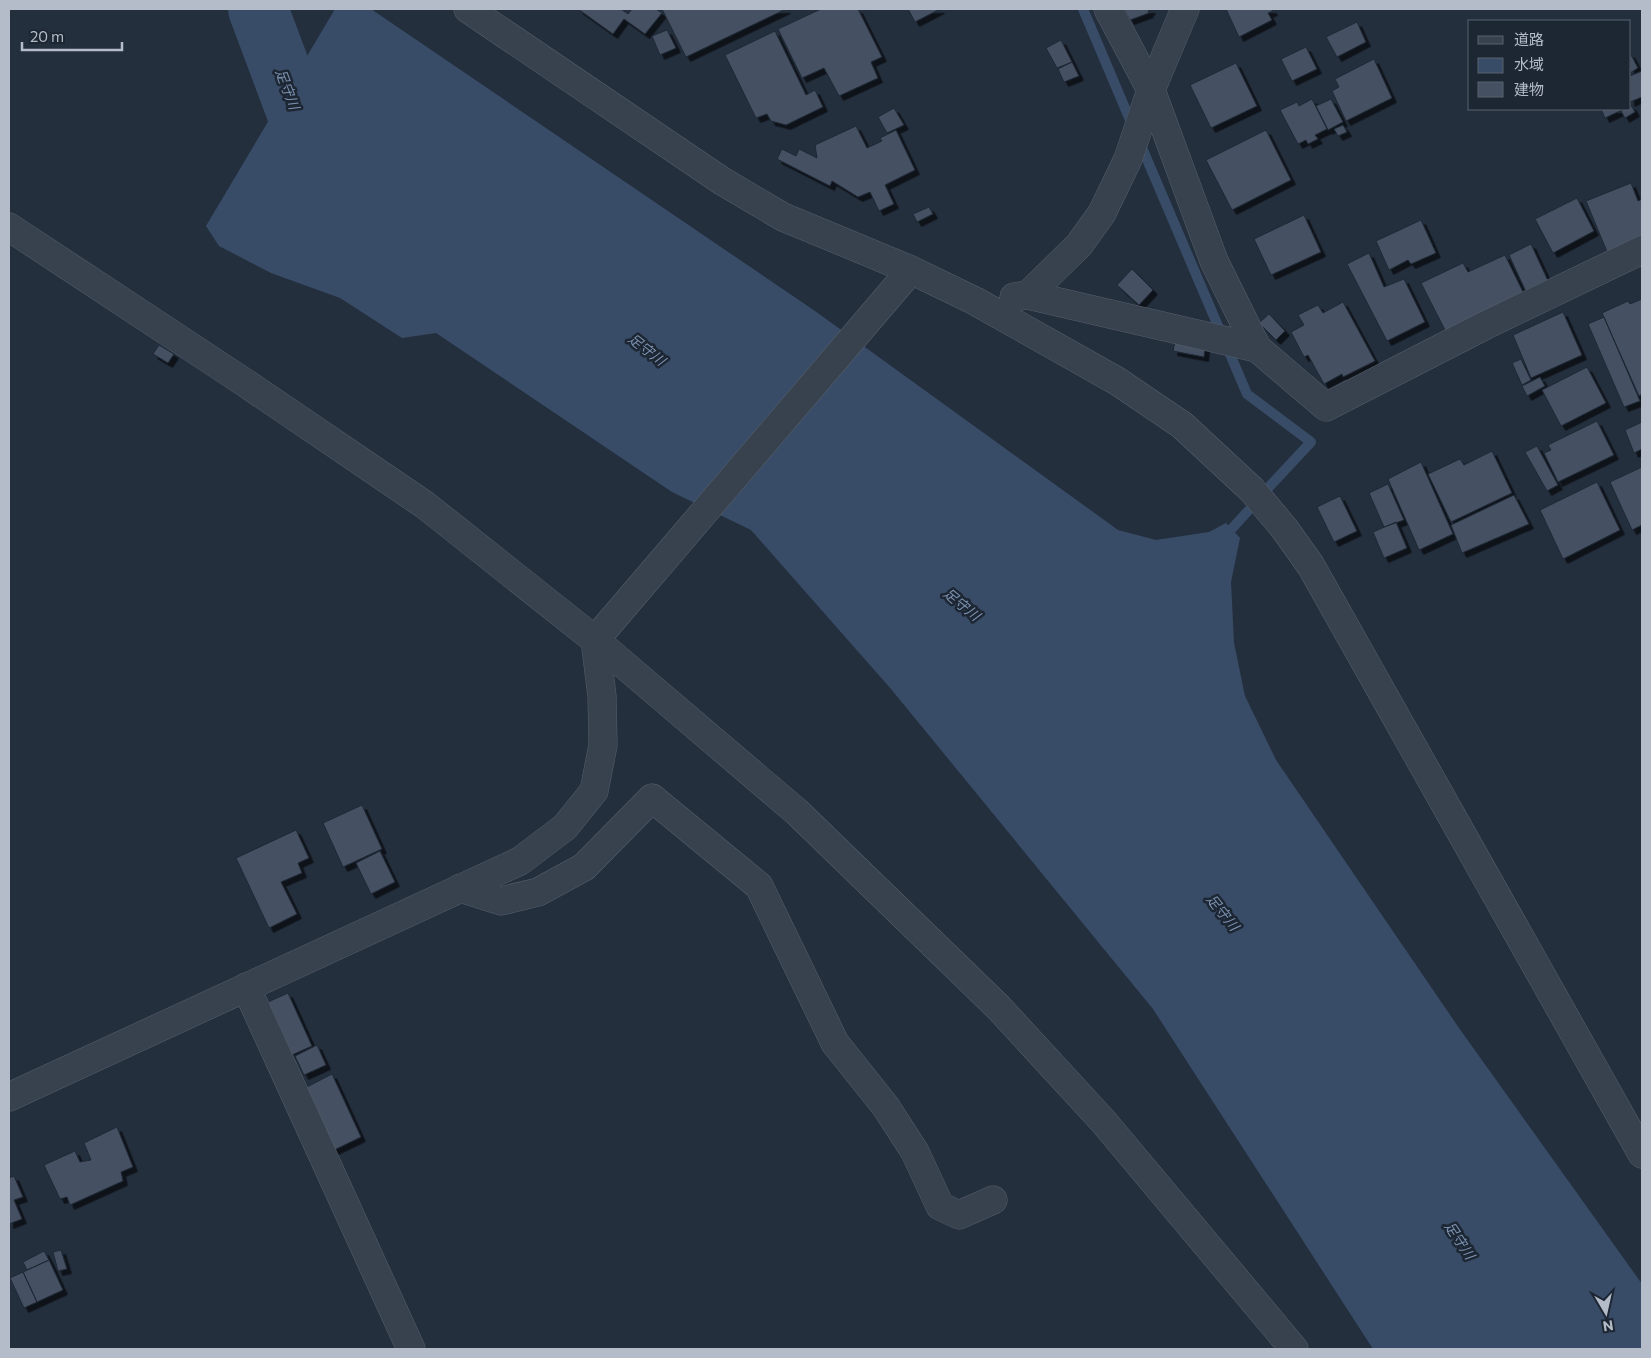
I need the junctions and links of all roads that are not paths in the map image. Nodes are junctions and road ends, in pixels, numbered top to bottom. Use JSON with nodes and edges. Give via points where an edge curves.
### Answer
{"nodes":[{"id":1,"x":468,"y":9,"type":"edge"},
{"id":2,"x":1108,"y":9,"type":"edge"},
{"id":3,"x":1185,"y":9,"type":"edge"},
{"id":4,"x":1149,"y":97,"type":"junction"},
{"id":5,"x":9,"y":227,"type":"edge"},
{"id":6,"x":1642,"y":250,"type":"edge"},
{"id":7,"x":905,"y":278,"type":"junction"},
{"id":8,"x":1028,"y":295,"type":"junction"},
{"id":9,"x":975,"y":302,"type":"junction"},
{"id":10,"x":1236,"y":343,"type":"junction"},
{"id":11,"x":599,"y":635,"type":"junction"},
{"id":12,"x":460,"y":888,"type":"junction"},
{"id":13,"x":246,"y":987,"type":"junction"},
{"id":14,"x":9,"y":1097,"type":"edge"},
{"id":15,"x":1642,"y":1154,"type":"edge"},
{"id":16,"x":993,"y":1200,"type":"dead end"},
{"id":17,"x":411,"y":1349,"type":"edge"},
{"id":18,"x":1294,"y":1349,"type":"edge"}],
"edges":[{"from":1,"to":7,"type":"street","via":[[722,181],[784,217]]},
{"from":2,"to":4,"type":"street"},
{"from":3,"to":4,"type":"street"},
{"from":4,"to":8,"type":"street","via":[[1128,159],[1102,213],[1079,245]]},
{"from":4,"to":10,"type":"street","via":[[1214,261]]},
{"from":5,"to":11,"type":"street","via":[[424,505]]},
{"from":6,"to":10,"type":"street","via":[[1326,406]]},
{"from":7,"to":9,"type":"street"},
{"from":7,"to":11,"type":"street"},
{"from":8,"to":9,"type":"street"},
{"from":8,"to":10,"type":"street"},
{"from":9,"to":15,"type":"street","via":[[1117,381],[1182,426],[1252,490],[1284,528],[1310,566]]},
{"from":11,"to":12,"type":"street","via":[[603,745],[594,791],[564,827],[520,861]]},
{"from":11,"to":18,"type":"street","via":[[797,812],[999,1008],[1103,1121]]},
{"from":12,"to":13,"type":"street"},
{"from":12,"to":16,"type":"street","via":[[501,900],[538,892],[584,867],[652,798],[758,886],[835,1043],[886,1107],[915,1152],[940,1206],[959,1215]]},
{"from":13,"to":14,"type":"street"},
{"from":13,"to":17,"type":"street"}]}
